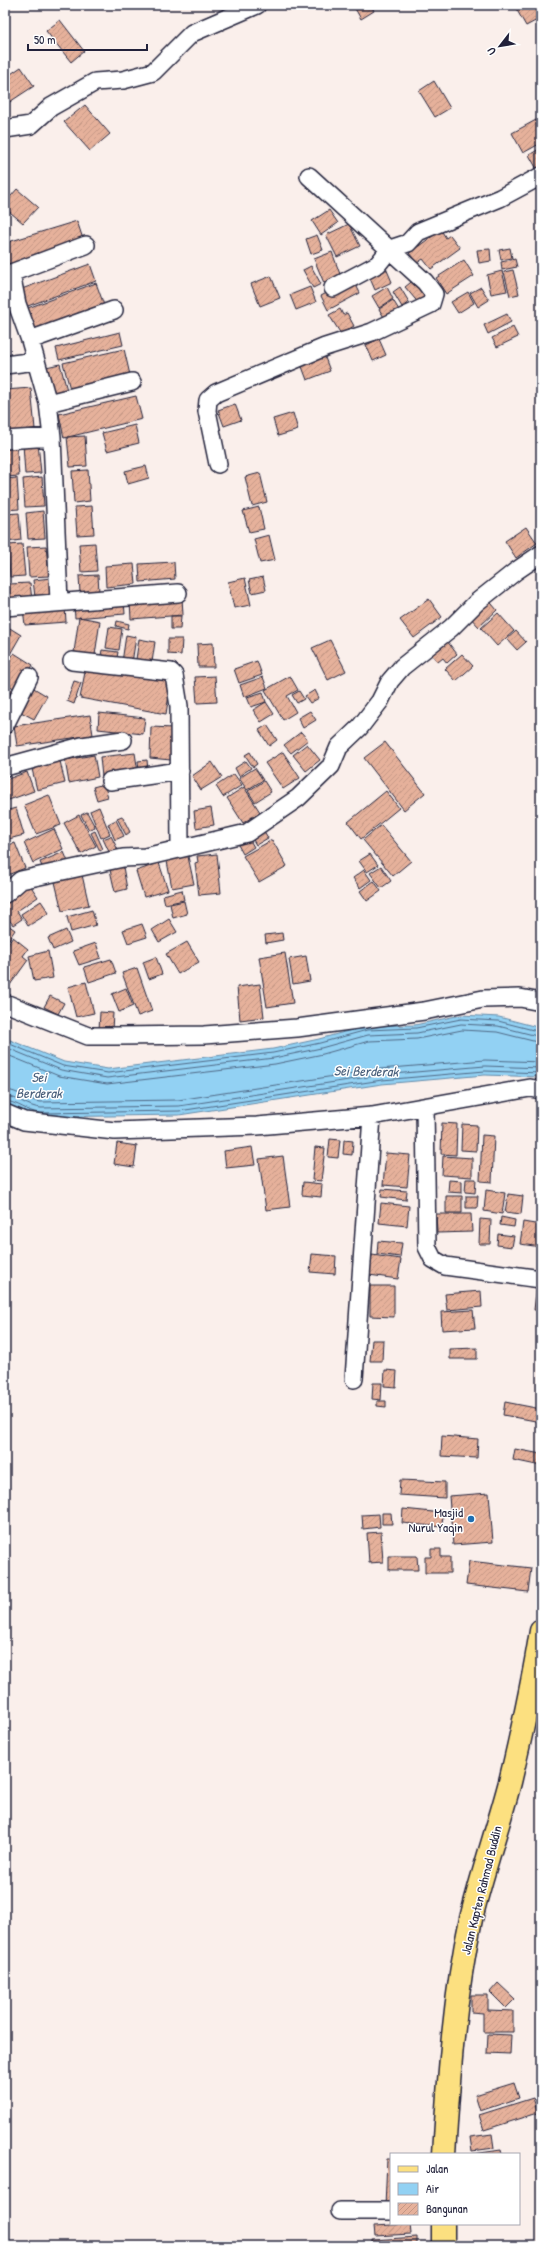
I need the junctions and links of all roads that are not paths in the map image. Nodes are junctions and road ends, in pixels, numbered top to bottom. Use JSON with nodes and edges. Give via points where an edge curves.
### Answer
{"nodes":[{"id":1,"x":257,"y":5,"type":"edge"},
{"id":2,"x":5,"y":129,"type":"edge"},
{"id":3,"x":309,"y":176,"type":"dead end"},
{"id":4,"x":541,"y":176,"type":"edge"},
{"id":5,"x":86,"y":245,"type":"dead end"},
{"id":6,"x":390,"y":249,"type":"junction"},
{"id":7,"x":333,"y":288,"type":"dead end"},
{"id":8,"x":114,"y":310,"type":"dead end"},
{"id":9,"x":30,"y":340,"type":"junction"},
{"id":10,"x":36,"y":361,"type":"junction"},
{"id":11,"x":5,"y":365,"type":"edge"},
{"id":12,"x":132,"y":382,"type":"dead end"},
{"id":13,"x":48,"y":403,"type":"junction"},
{"id":14,"x":52,"y":437,"type":"junction"},
{"id":15,"x":5,"y":440,"type":"edge"},
{"id":16,"x":218,"y":464,"type":"dead end"},
{"id":17,"x":541,"y":554,"type":"edge"},
{"id":18,"x":178,"y":593,"type":"dead end"},
{"id":19,"x":59,"y":602,"type":"junction"},
{"id":20,"x":5,"y":607,"type":"edge"},
{"id":21,"x":72,"y":661,"type":"dead end"},
{"id":22,"x":29,"y":677,"type":"dead end"},
{"id":23,"x":5,"y":725,"type":"edge"},
{"id":24,"x":123,"y":740,"type":"dead end"},
{"id":25,"x":5,"y":767,"type":"edge"},
{"id":26,"x":180,"y":771,"type":"junction"},
{"id":27,"x":110,"y":781,"type":"dead end"},
{"id":28,"x":180,"y":848,"type":"junction"},
{"id":29,"x":5,"y":894,"type":"edge"},
{"id":30,"x":541,"y":1002,"type":"edge"},
{"id":31,"x":5,"y":1003,"type":"edge"},
{"id":32,"x":541,"y":1090,"type":"edge"},
{"id":33,"x":425,"y":1107,"type":"junction"},
{"id":34,"x":5,"y":1113,"type":"edge"},
{"id":35,"x":372,"y":1116,"type":"junction"},
{"id":36,"x":541,"y":1278,"type":"edge"},
{"id":37,"x":354,"y":1379,"type":"dead end"},
{"id":38,"x":541,"y":1631,"type":"edge"},
{"id":39,"x":444,"y":2153,"type":"edge"},
{"id":40,"x":340,"y":2211,"type":"dead end"},
{"id":41,"x":390,"y":2211,"type":"edge"},
{"id":42,"x":443,"y":2225,"type":"edge"},
{"id":43,"x":443,"y":2246,"type":"edge"}],
"edges":[{"from":1,"to":2,"type":"street","via":[[192,33],[152,72],[123,80],[95,82],[51,107],[31,125]]},
{"from":3,"to":6,"type":"street"},
{"from":4,"to":6,"type":"street","via":[[500,198],[418,232],[408,242]]},
{"from":5,"to":9,"type":"street","via":[[11,273],[17,304]]},
{"from":6,"to":7,"type":"street","via":[[378,264]]},
{"from":6,"to":16,"type":"street","via":[[434,294],[431,304],[372,332],[325,347],[216,393],[208,400],[207,411]]},
{"from":8,"to":9,"type":"street"},
{"from":9,"to":10,"type":"street"},
{"from":10,"to":11,"type":"street"},
{"from":10,"to":13,"type":"street"},
{"from":12,"to":13,"type":"street"},
{"from":13,"to":14,"type":"street"},
{"from":14,"to":15,"type":"street"},
{"from":14,"to":19,"type":"street"},
{"from":17,"to":28,"type":"street","via":[[510,575],[451,628],[402,667],[364,722],[339,747],[331,766],[298,798],[247,834]]},
{"from":18,"to":19,"type":"street"},
{"from":19,"to":20,"type":"street"},
{"from":21,"to":26,"type":"street","via":[[171,672],[174,675],[178,697]]},
{"from":22,"to":23,"type":"street"},
{"from":24,"to":25,"type":"street","via":[[82,746]]},
{"from":26,"to":27,"type":"street"},
{"from":26,"to":28,"type":"street"},
{"from":28,"to":29,"type":"street","via":[[21,880]]},
{"from":30,"to":31,"type":"street","via":[[520,998],[483,999],[424,1011],[298,1028],[204,1035],[117,1036],[88,1036]]},
{"from":32,"to":33,"type":"street","via":[[530,1088]]},
{"from":33,"to":35,"type":"street"},
{"from":33,"to":36,"type":"street","via":[[426,1218],[427,1247],[430,1255],[438,1264],[445,1266]]},
{"from":34,"to":35,"type":"street","via":[[24,1121],[115,1131],[258,1126]]},
{"from":35,"to":37,"type":"street"},
{"from":38,"to":39,"type":"main road","name":"Jalan Kapten Rahmad Buddin","via":[[530,1699],[472,1918],[460,1974],[450,2054]]},
{"from":40,"to":41,"type":"street"},
{"from":42,"to":43,"type":"main road"}]}
